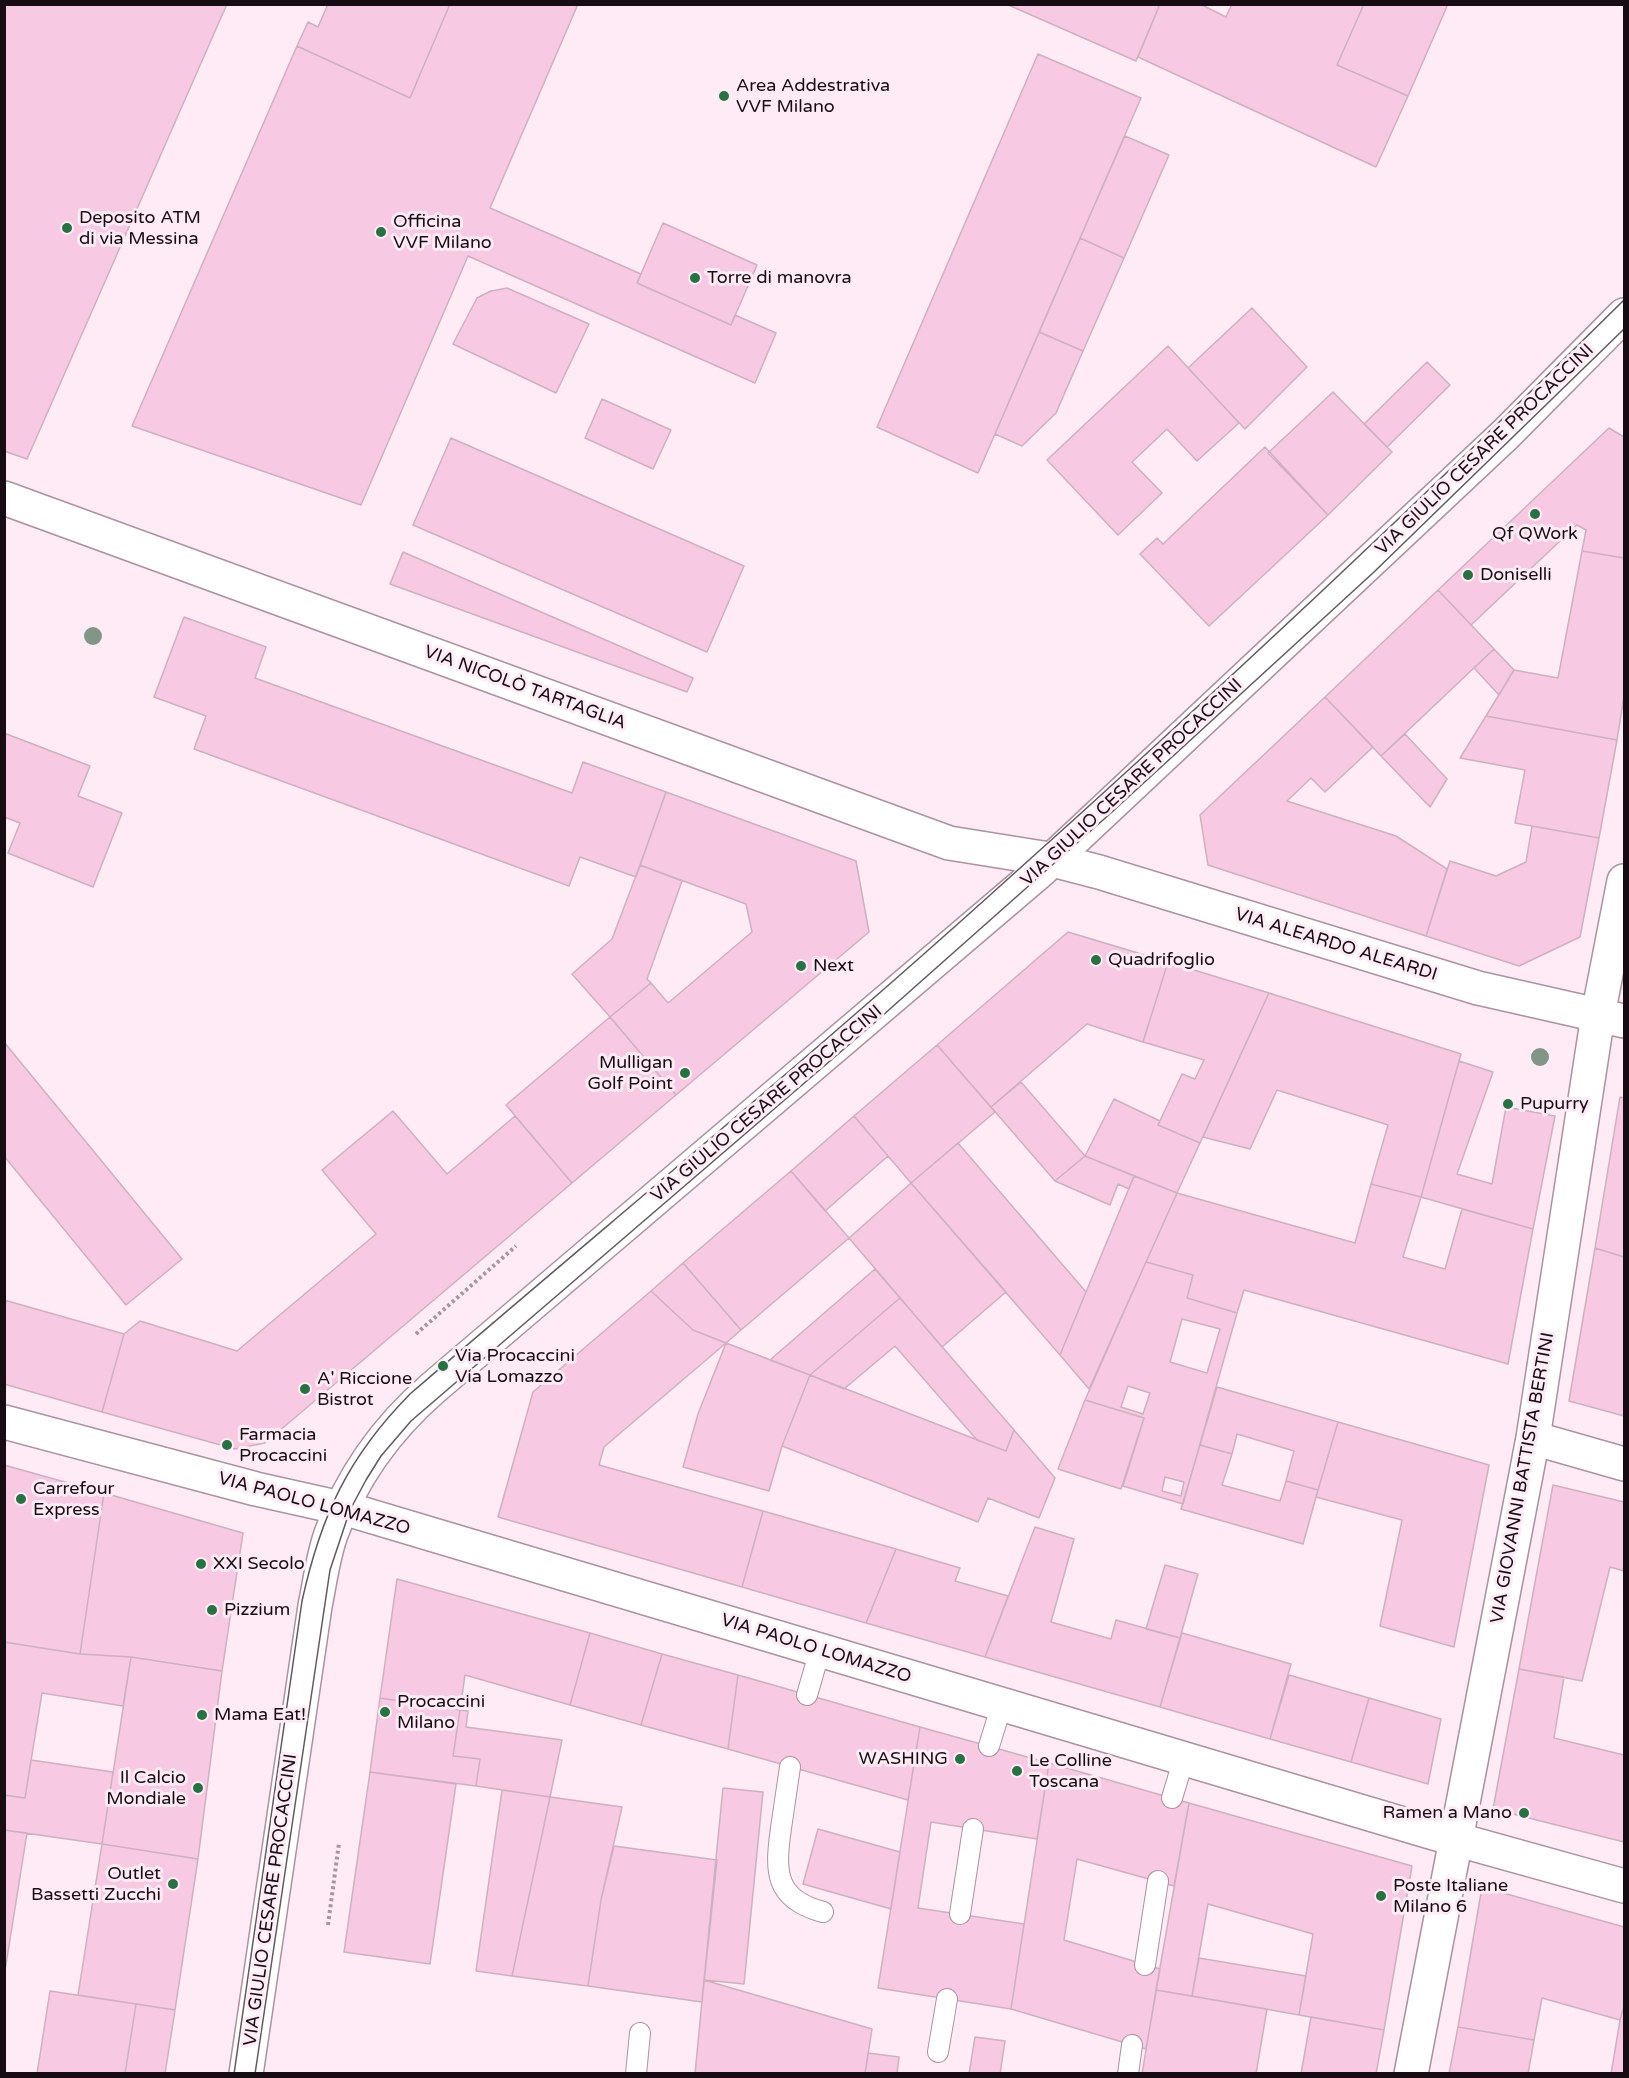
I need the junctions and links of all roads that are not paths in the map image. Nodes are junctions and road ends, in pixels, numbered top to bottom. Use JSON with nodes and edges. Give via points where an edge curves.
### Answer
{"nodes":[{"id":1,"x":1624,"y":315,"type":"edge"},
{"id":2,"x":4,"y":498,"type":"edge"},
{"id":3,"x":1049,"y":859,"type":"junction"},
{"id":4,"x":1624,"y":881,"type":"edge"},
{"id":5,"x":1611,"y":1018,"type":"edge"},
{"id":6,"x":4,"y":1422,"type":"edge"},
{"id":7,"x":1533,"y":1438,"type":"junction"},
{"id":8,"x":1624,"y":1464,"type":"edge"},
{"id":9,"x":342,"y":1507,"type":"junction"},
{"id":10,"x":820,"y":1650,"type":"junction"},
{"id":11,"x":807,"y":1695,"type":"dead end"},
{"id":12,"x":1002,"y":1704,"type":"junction"},
{"id":13,"x":989,"y":1746,"type":"dead end"},
{"id":14,"x":1184,"y":1758,"type":"junction"},
{"id":15,"x":790,"y":1767,"type":"dead end"},
{"id":16,"x":1172,"y":1798,"type":"dead end"},
{"id":17,"x":973,"y":1829,"type":"dead end"},
{"id":18,"x":1454,"y":1839,"type":"junction"},
{"id":19,"x":1158,"y":1881,"type":"dead end"},
{"id":20,"x":1624,"y":1886,"type":"edge"},
{"id":21,"x":823,"y":1912,"type":"dead end"},
{"id":22,"x":960,"y":1914,"type":"dead end"},
{"id":23,"x":1145,"y":1965,"type":"dead end"},
{"id":24,"x":947,"y":1999,"type":"dead end"},
{"id":25,"x":640,"y":2033,"type":"dead end"},
{"id":26,"x":1132,"y":2045,"type":"dead end"},
{"id":27,"x":938,"y":2052,"type":"dead end"},
{"id":28,"x":246,"y":2073,"type":"edge"},
{"id":29,"x":636,"y":2073,"type":"edge"},
{"id":30,"x":1128,"y":2073,"type":"edge"},
{"id":31,"x":1411,"y":2073,"type":"edge"}],
"edges":[{"from":1,"to":3,"type":"street","name":"VIA GIULIO CESARE PROCACCINI","via":[[1506,434]]},
{"from":2,"to":3,"type":"street","name":"VIA NICOLÒ TARTAGLIA","via":[[949,843]]},
{"from":3,"to":5,"type":"street","name":"VIA ALEARDO ALEARDI","via":[[1478,988]]},
{"from":3,"to":9,"type":"street","name":"VIA GIULIO CESARE PROCACCINI","via":[[1031,879],[419,1400],[386,1433],[358,1474]]},
{"from":4,"to":5,"type":"street","name":"VIA GIOVANNI BATTISTA BERTINI"},
{"from":5,"to":7,"type":"street","name":"VIA GIOVANNI BATTISTA BERTINI"},
{"from":6,"to":9,"type":"street","name":"VIA PAOLO LOMAZZO","via":[[256,1489]]},
{"from":7,"to":8,"type":"street"},
{"from":7,"to":18,"type":"street","name":"VIA GIOVANNI BATTISTA BERTINI"},
{"from":9,"to":10,"type":"street","name":"VIA PAOLO LOMAZZO"},
{"from":9,"to":28,"type":"street","name":"VIA GIULIO CESARE PROCACCINI","via":[[330,1535],[315,1606]]},
{"from":10,"to":11,"type":"lane"},
{"from":10,"to":12,"type":"street","name":"VIA PAOLO LOMAZZO"},
{"from":12,"to":13,"type":"lane"},
{"from":12,"to":14,"type":"street","name":"VIA PAOLO LOMAZZO"},
{"from":14,"to":16,"type":"lane"},
{"from":14,"to":18,"type":"street","name":"VIA PAOLO LOMAZZO"},
{"from":15,"to":21,"type":"lane","via":[[776,1864],[783,1887],[802,1907]]},
{"from":17,"to":22,"type":"lane"},
{"from":18,"to":20,"type":"street","name":"VIA PAOLO LOMAZZO"},
{"from":18,"to":31,"type":"street","name":"VIA GIOVANNI BATTISTA BERTINI"},
{"from":19,"to":23,"type":"lane"},
{"from":24,"to":27,"type":"lane"},
{"from":25,"to":29,"type":"lane"},
{"from":26,"to":30,"type":"lane"}]}
